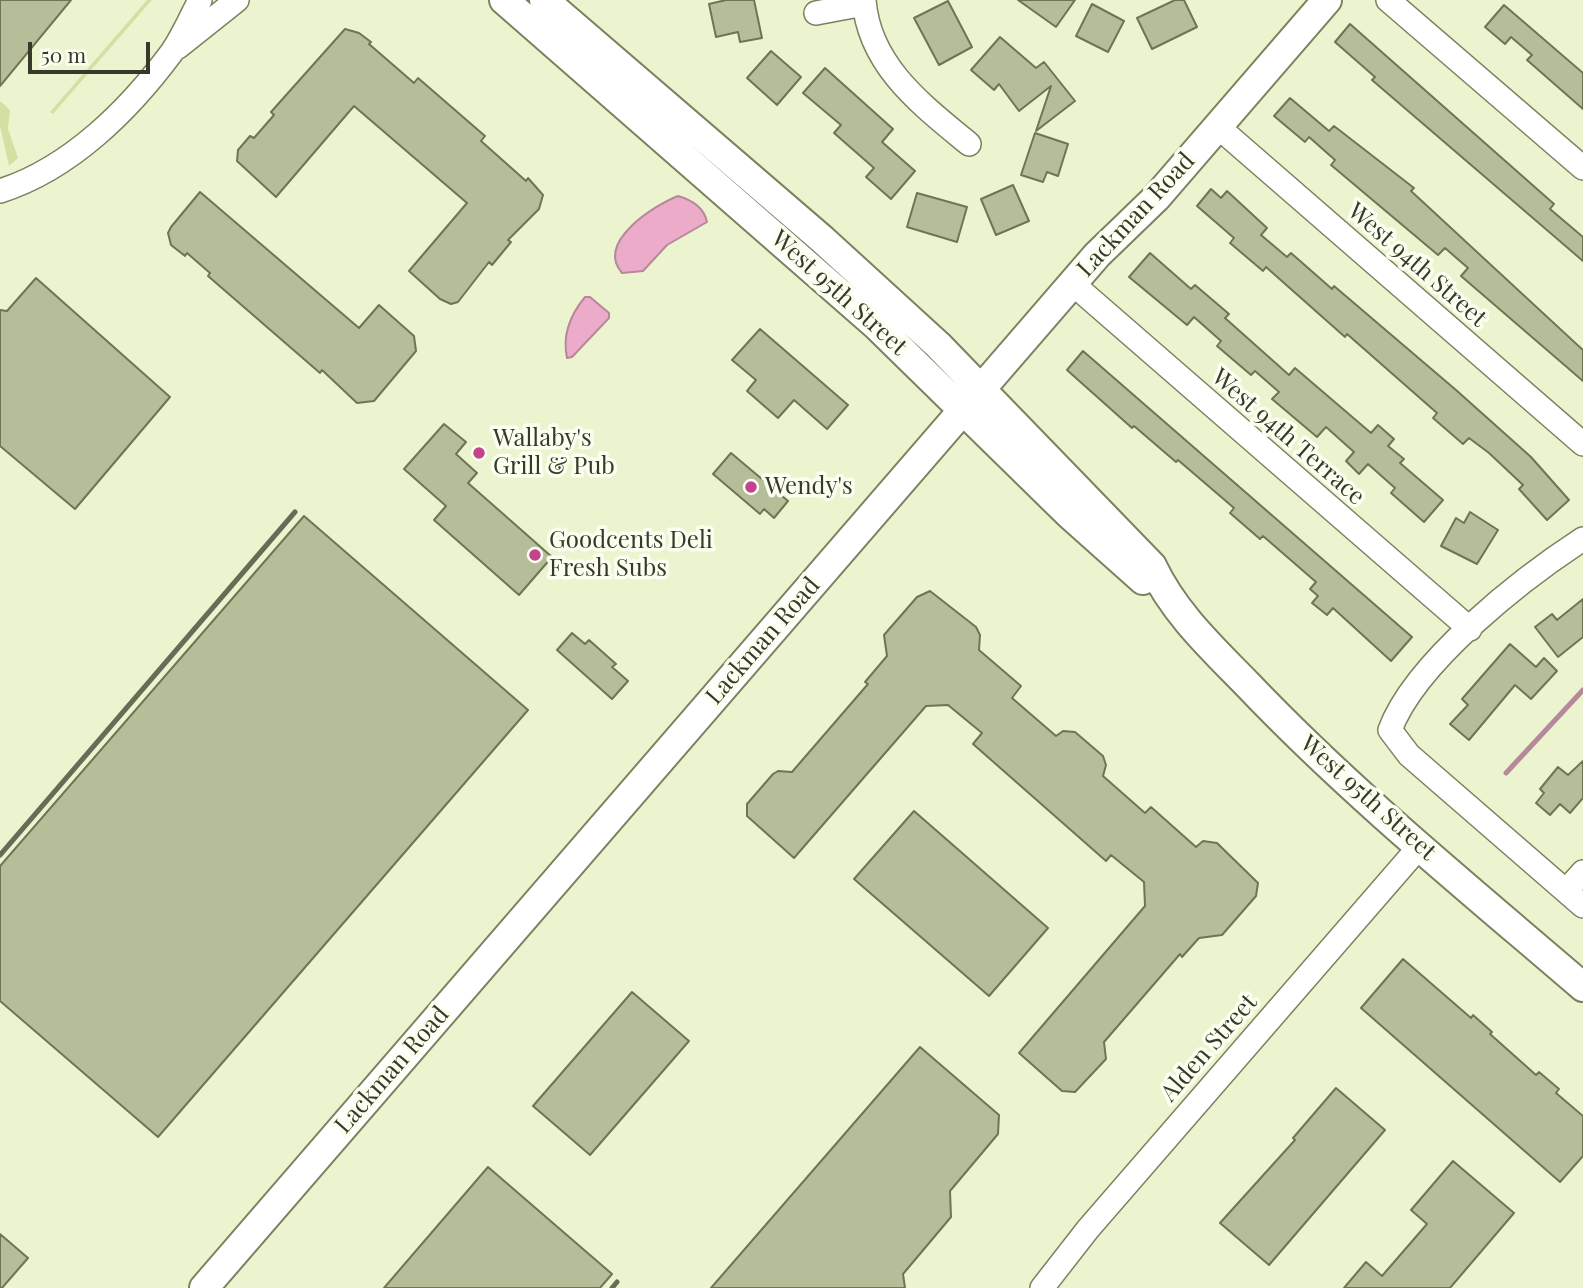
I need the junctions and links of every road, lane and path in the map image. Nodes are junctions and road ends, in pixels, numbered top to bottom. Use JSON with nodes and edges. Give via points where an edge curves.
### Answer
{"nodes":[{"id":1,"x":200,"y":0,"type":"edge"},
{"id":2,"x":237,"y":0,"type":"edge"},
{"id":3,"x":504,"y":0,"type":"edge"},
{"id":4,"x":544,"y":0,"type":"edge"},
{"id":5,"x":1327,"y":0,"type":"edge"},
{"id":6,"x":1388,"y":0,"type":"edge"},
{"id":7,"x":864,"y":2,"type":"edge"},
{"id":8,"x":816,"y":13,"type":"dead end"},
{"id":9,"x":172,"y":51,"type":"junction"},
{"id":10,"x":1217,"y":126,"type":"junction"},
{"id":11,"x":970,"y":144,"type":"dead end"},
{"id":12,"x":1583,"y":168,"type":"edge"},
{"id":13,"x":0,"y":191,"type":"edge"},
{"id":14,"x":1073,"y":284,"type":"junction"},
{"id":15,"x":982,"y":388,"type":"junction"},
{"id":16,"x":963,"y":411,"type":"junction"},
{"id":17,"x":1583,"y":444,"type":"edge"},
{"id":18,"x":1583,"y":539,"type":"edge"},
{"id":19,"x":1166,"y":595,"type":"junction"},
{"id":20,"x":1469,"y":629,"type":"junction"},
{"id":21,"x":1420,"y":846,"type":"junction"},
{"id":22,"x":1583,"y":872,"type":"edge"},
{"id":23,"x":1575,"y":899,"type":"edge"},
{"id":24,"x":1583,"y":987,"type":"edge"},
{"id":25,"x":204,"y":1288,"type":"edge"},
{"id":26,"x":1042,"y":1288,"type":"edge"}],
"edges":[{"from":1,"to":9,"type":"street"},
{"from":2,"to":9,"type":"street"},
{"from":3,"to":16,"type":"main road","name":"West 95th Street","via":[[858,309]]},
{"from":4,"to":15,"type":"main road","name":"West 95th Street","via":[[823,240]]},
{"from":5,"to":10,"type":"main road","name":"Lackman Road"},
{"from":6,"to":12,"type":"street"},
{"from":7,"to":8,"type":"street"},
{"from":7,"to":11,"type":"street","via":[[874,40],[901,85]]},
{"from":9,"to":13,"type":"street","via":[[91,140],[40,174]]},
{"from":10,"to":14,"type":"main road","name":"Lackman Road"},
{"from":10,"to":17,"type":"street","name":"West 94th Street"},
{"from":14,"to":15,"type":"main road","name":"Lackman Road"},
{"from":14,"to":20,"type":"street","name":"West 94th Terrace"},
{"from":15,"to":16,"type":"main road","name":"Lackman Road"},
{"from":15,"to":19,"type":"main road","name":"West 95th Street","via":[[1152,566]]},
{"from":16,"to":19,"type":"main road","name":"West 95th Street","via":[[1136,575]]},
{"from":16,"to":25,"type":"main road","name":"Lackman Road"},
{"from":18,"to":20,"type":"street","via":[[1505,596]]},
{"from":19,"to":21,"type":"main road","name":"West 95th Street","via":[[1283,722]]},
{"from":20,"to":23,"type":"street","via":[[1404,701],[1390,730],[1409,755]]},
{"from":21,"to":24,"type":"main road","name":"West 95th Street"},
{"from":21,"to":26,"type":"street","name":"Alden Street","via":[[1088,1228]]},
{"from":22,"to":23,"type":"street"}]}
